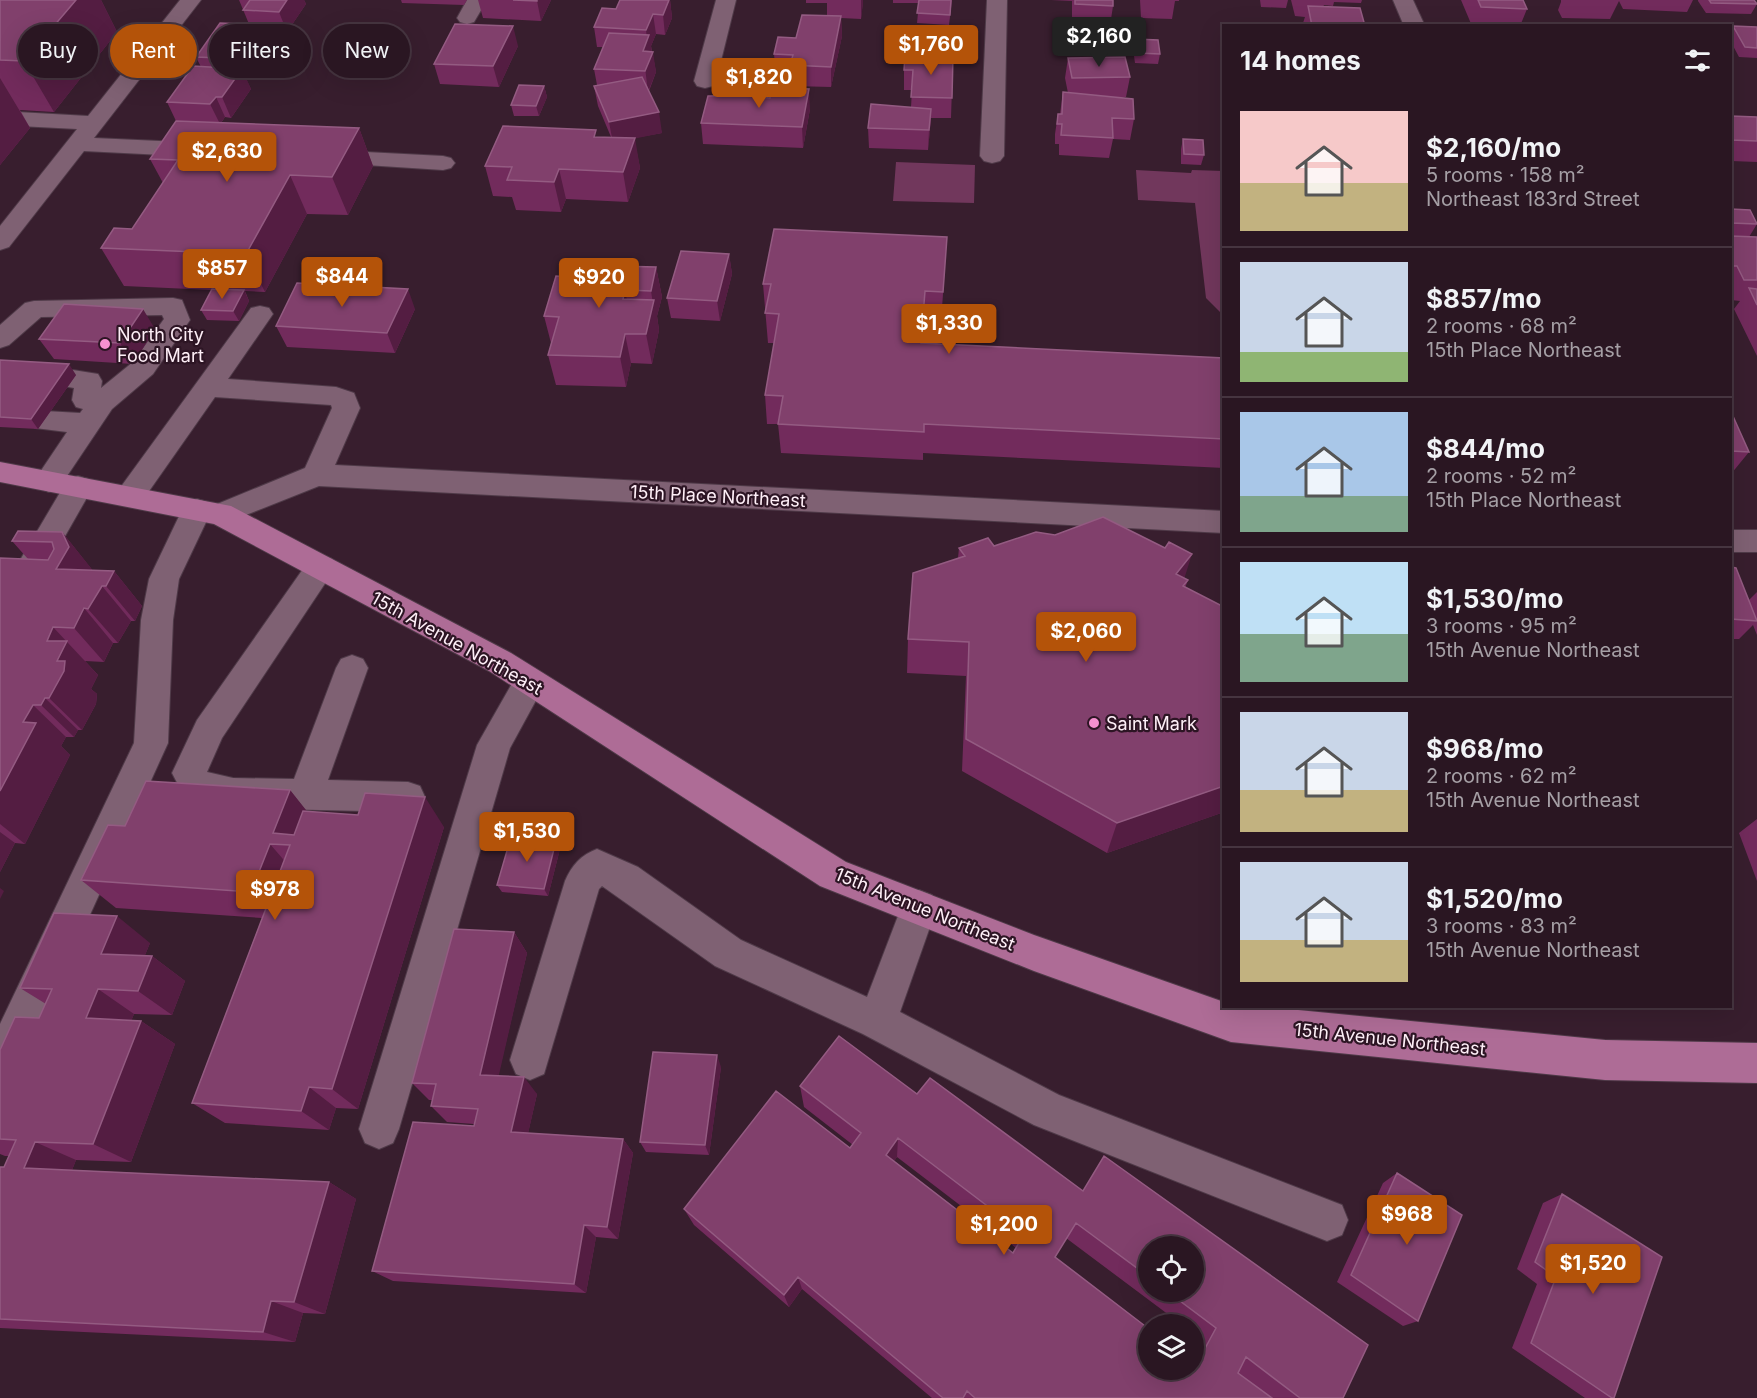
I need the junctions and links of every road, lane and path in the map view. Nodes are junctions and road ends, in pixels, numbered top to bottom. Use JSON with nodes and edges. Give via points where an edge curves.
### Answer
{"nodes":[{"id":1,"x":191,"y":0,"type":"edge"},
{"id":2,"x":726,"y":0,"type":"edge"},
{"id":3,"x":997,"y":0,"type":"edge"},
{"id":4,"x":1403,"y":0,"type":"edge"},
{"id":5,"x":1414,"y":24,"type":"edge"},
{"id":6,"x":705,"y":81,"type":"dead end"},
{"id":7,"x":0,"y":118,"type":"edge"},
{"id":8,"x":95,"y":123,"type":"junction"},
{"id":9,"x":79,"y":144,"type":"junction"},
{"id":10,"x":220,"y":151,"type":"edge"},
{"id":11,"x":302,"y":156,"type":"edge"},
{"id":12,"x":992,"y":156,"type":"dead end"},
{"id":13,"x":443,"y":163,"type":"dead end"},
{"id":14,"x":0,"y":242,"type":"edge"},
{"id":15,"x":260,"y":314,"type":"dead end"},
{"id":16,"x":0,"y":339,"type":"edge"},
{"id":17,"x":208,"y":387,"type":"junction"},
{"id":18,"x":0,"y":472,"type":"edge"},
{"id":19,"x":316,"y":475,"type":"junction"},
{"id":20,"x":64,"y":484,"type":"junction"},
{"id":21,"x":129,"y":496,"type":"junction"},
{"id":22,"x":209,"y":512,"type":"junction"},
{"id":23,"x":1222,"y":522,"type":"edge"},
{"id":24,"x":1732,"y":541,"type":"edge"},
{"id":25,"x":1757,"y":541,"type":"edge"},
{"id":26,"x":321,"y":567,"type":"junction"},
{"id":27,"x":0,"y":622,"type":"edge"},
{"id":28,"x":352,"y":668,"type":"dead end"},
{"id":29,"x":530,"y":682,"type":"junction"},
{"id":30,"x":305,"y":795,"type":"junction"},
{"id":31,"x":410,"y":797,"type":"edge"},
{"id":32,"x":919,"y":907,"type":"junction"},
{"id":33,"x":877,"y":1022,"type":"junction"},
{"id":34,"x":530,"y":1060,"type":"dead end"},
{"id":35,"x":1757,"y":1063,"type":"edge"},
{"id":36,"x":0,"y":1068,"type":"edge"},
{"id":37,"x":379,"y":1129,"type":"dead end"},
{"id":38,"x":1327,"y":1220,"type":"dead end"}],
"edges":[{"from":1,"to":8,"type":"street"},
{"from":2,"to":6,"type":"street"},
{"from":3,"to":12,"type":"street"},
{"from":4,"to":5,"type":"street"},
{"from":7,"to":8,"type":"street"},
{"from":8,"to":9,"type":"street"},
{"from":9,"to":10,"type":"street"},
{"from":9,"to":14,"type":"street"},
{"from":11,"to":13,"type":"street"},
{"from":15,"to":17,"type":"street"},
{"from":16,"to":20,"type":"street","via":[[34,309],[173,306],[177,320],[143,368],[75,404]]},
{"from":17,"to":19,"type":"street","via":[[336,396],[344,400],[346,408]]},
{"from":17,"to":21,"type":"street"},
{"from":18,"to":20,"type":"main road","name":"15th Avenue Northeast"},
{"from":19,"to":22,"type":"street","name":"15th Place Northeast"},
{"from":19,"to":23,"type":"street","name":"15th Place Northeast"},
{"from":20,"to":21,"type":"main road","name":"15th Avenue Northeast"},
{"from":20,"to":27,"type":"street"},
{"from":21,"to":22,"type":"main road","name":"15th Avenue Northeast"},
{"from":22,"to":26,"type":"main road","name":"15th Avenue Northeast"},
{"from":22,"to":36,"type":"street","via":[[165,579],[157,620],[151,742]]},
{"from":24,"to":25,"type":"street"},
{"from":26,"to":29,"type":"main road","name":"15th Avenue Northeast","via":[[500,662]]},
{"from":26,"to":30,"type":"street","via":[[209,730],[189,773],[196,785],[233,793]]},
{"from":28,"to":30,"type":"street"},
{"from":29,"to":32,"type":"main road","name":"15th Avenue Northeast","via":[[832,874]]},
{"from":29,"to":37,"type":"street","via":[[494,745]]},
{"from":30,"to":31,"type":"street"},
{"from":32,"to":33,"type":"street"},
{"from":32,"to":35,"type":"main road","name":"15th Avenue Northeast","via":[[1034,953],[1231,1023],[1605,1060]]},
{"from":33,"to":34,"type":"street","via":[[728,953],[625,879],[597,865],[583,881]]},
{"from":33,"to":38,"type":"street","via":[[1048,1112]]}]}
